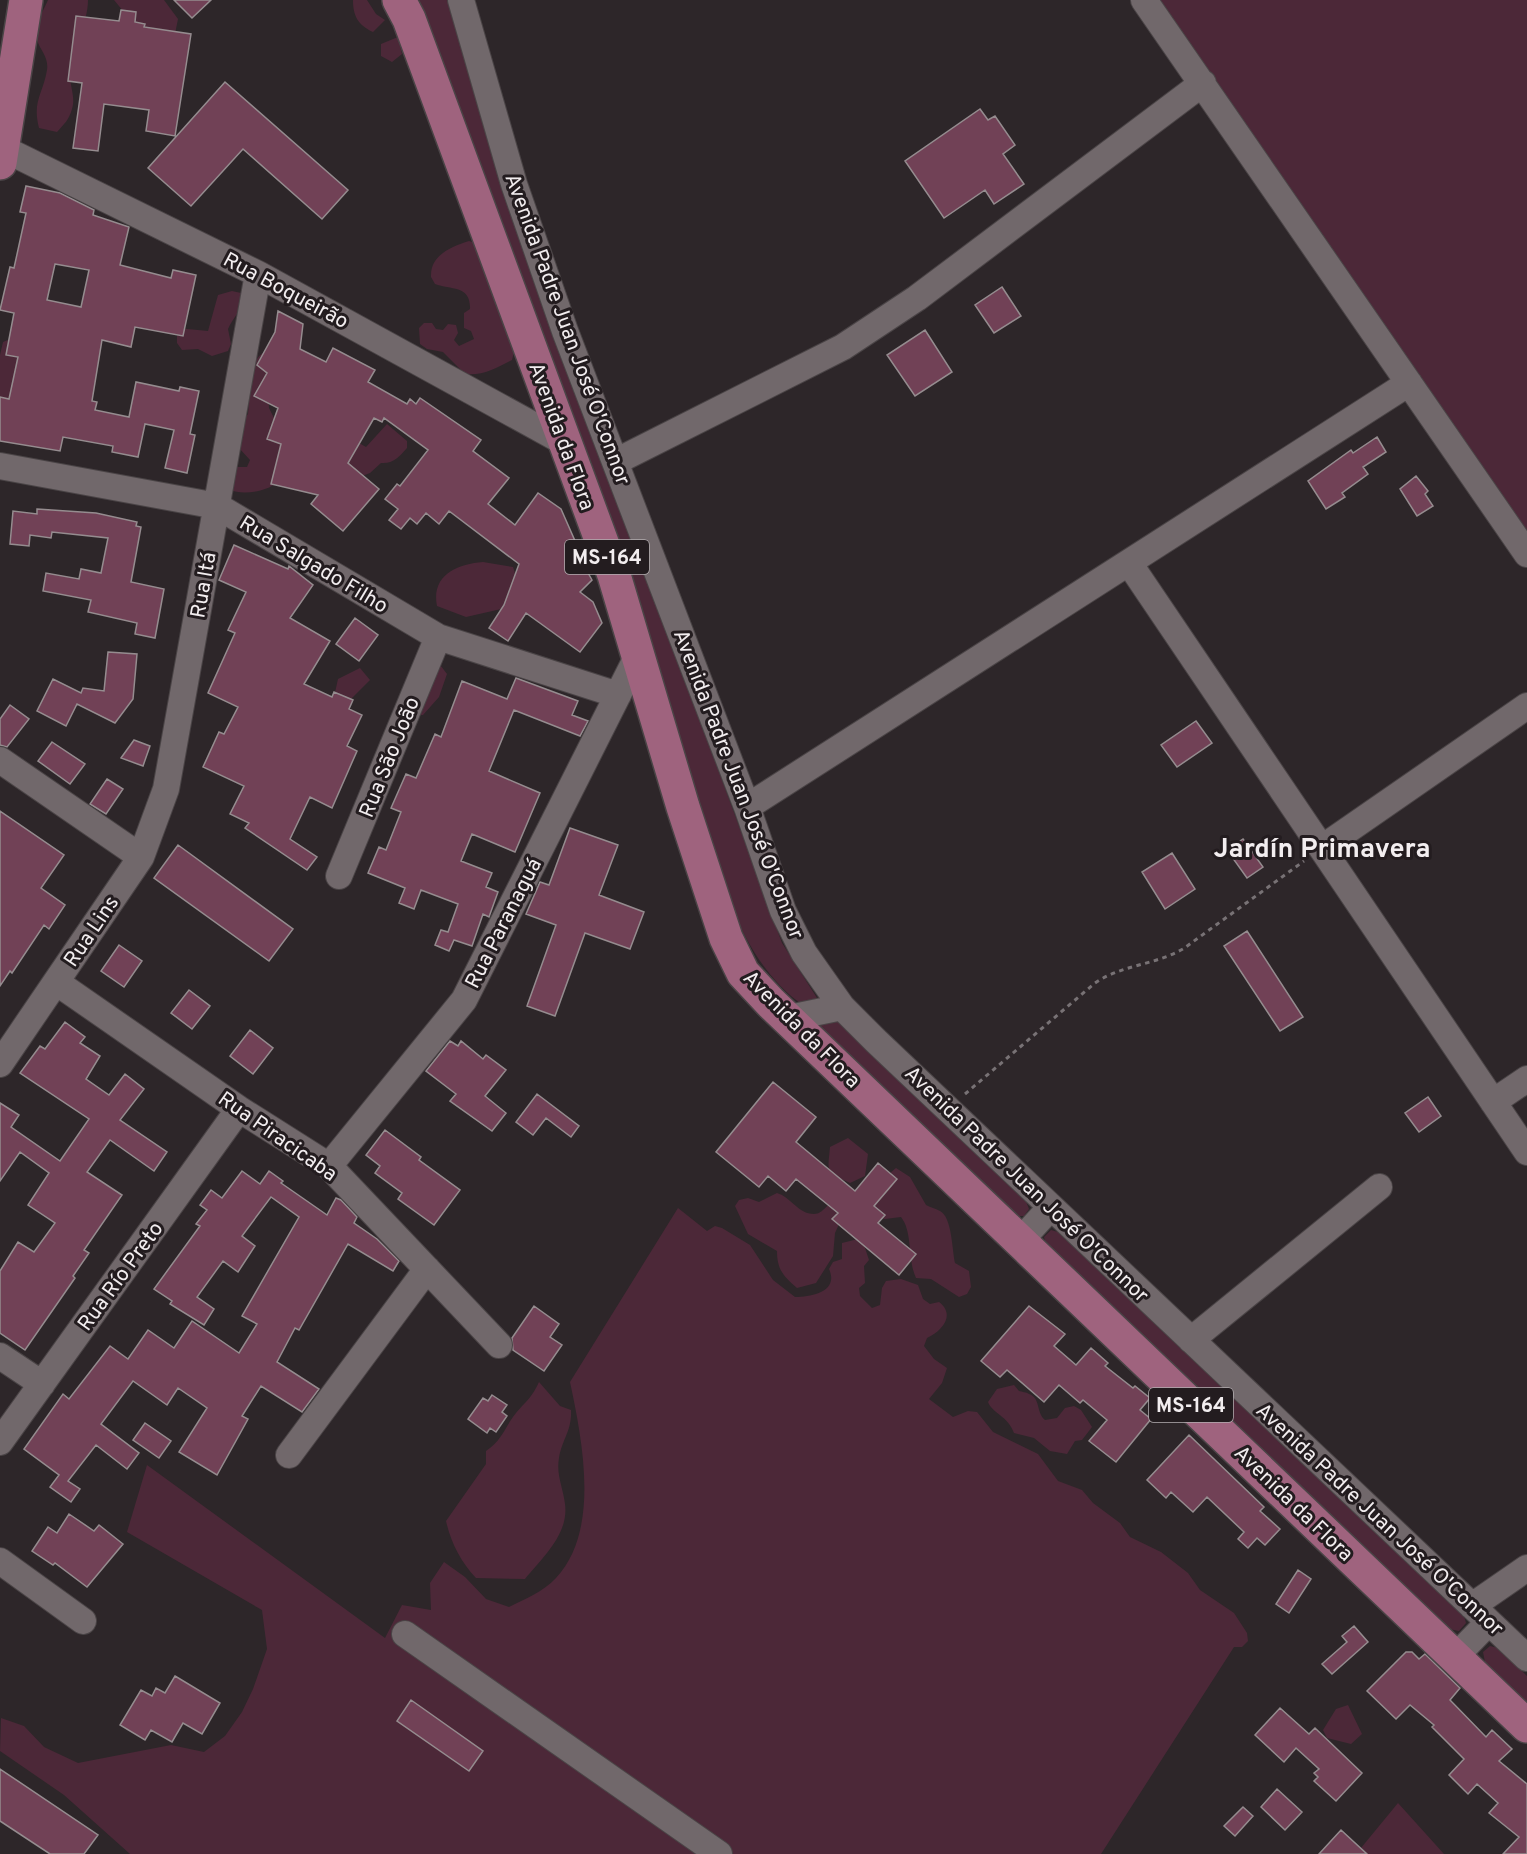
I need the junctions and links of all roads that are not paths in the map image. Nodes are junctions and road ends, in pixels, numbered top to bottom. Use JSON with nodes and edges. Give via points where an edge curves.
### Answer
{"nodes":[{"id":1,"x":26,"y":0,"type":"edge"},
{"id":2,"x":399,"y":0,"type":"edge"},
{"id":3,"x":460,"y":0,"type":"edge"},
{"id":4,"x":1144,"y":0,"type":"edge"},
{"id":5,"x":1203,"y":83,"type":"junction"},
{"id":6,"x":1,"y":156,"type":"edge"},
{"id":7,"x":258,"y":274,"type":"junction"},
{"id":8,"x":1409,"y":383,"type":"junction"},
{"id":9,"x":564,"y":442,"type":"junction"},
{"id":10,"x":615,"y":462,"type":"junction"},
{"id":11,"x":0,"y":466,"type":"edge"},
{"id":12,"x":217,"y":506,"type":"junction"},
{"id":13,"x":1527,"y":555,"type":"edge"},
{"id":14,"x":1129,"y":563,"type":"junction"},
{"id":15,"x":438,"y":637,"type":"junction"},
{"id":16,"x":638,"y":655,"type":"junction"},
{"id":17,"x":618,"y":695,"type":"junction"},
{"id":18,"x":1527,"y":706,"type":"edge"},
{"id":19,"x":0,"y":760,"type":"edge"},
{"id":20,"x":166,"y":789,"type":"joint"},
{"id":21,"x":747,"y":807,"type":"junction"},
{"id":22,"x":1322,"y":848,"type":"junction"},
{"id":23,"x":141,"y":857,"type":"junction"},
{"id":24,"x":339,"y":876,"type":"dead end"},
{"id":25,"x":56,"y":982,"type":"junction"},
{"id":26,"x":842,"y":1007,"type":"junction"},
{"id":27,"x":789,"y":1018,"type":"junction"},
{"id":28,"x":0,"y":1064,"type":"edge"},
{"id":29,"x":1527,"y":1079,"type":"edge"},
{"id":30,"x":1493,"y":1102,"type":"junction"},
{"id":31,"x":239,"y":1109,"type":"junction"},
{"id":32,"x":1527,"y":1152,"type":"edge"},
{"id":33,"x":329,"y":1166,"type":"junction"},
{"id":34,"x":1379,"y":1187,"type":"dead end"},
{"id":35,"x":1051,"y":1207,"type":"junction"},
{"id":36,"x":1020,"y":1241,"type":"junction"},
{"id":37,"x":427,"y":1269,"type":"junction"},
{"id":38,"x":1191,"y":1340,"type":"junction"},
{"id":39,"x":499,"y":1346,"type":"dead end"},
{"id":40,"x":0,"y":1356,"type":"edge"},
{"id":41,"x":42,"y":1384,"type":"junction"},
{"id":42,"x":0,"y":1442,"type":"edge"},
{"id":43,"x":288,"y":1455,"type":"dead end"},
{"id":44,"x":0,"y":1561,"type":"edge"},
{"id":45,"x":1527,"y":1568,"type":"edge"},
{"id":46,"x":1481,"y":1614,"type":"junction"},
{"id":47,"x":83,"y":1622,"type":"dead end"},
{"id":48,"x":405,"y":1634,"type":"dead end"},
{"id":49,"x":1455,"y":1657,"type":"junction"},
{"id":50,"x":1527,"y":1658,"type":"edge"},
{"id":51,"x":1527,"y":1726,"type":"edge"},
{"id":52,"x":719,"y":1854,"type":"edge"}],
"edges":[{"from":1,"to":6,"type":"main road"},
{"from":2,"to":9,"type":"main road","name":"Avenida da Flora","number":"MS-164"},
{"from":3,"to":10,"type":"street","name":"Avenida Padre Juan José O'Connor","via":[[514,184]]},
{"from":4,"to":5,"type":"street"},
{"from":5,"to":8,"type":"street"},
{"from":5,"to":10,"type":"street","via":[[917,298],[843,347]]},
{"from":6,"to":7,"type":"street","name":"Rua Boqueirão"},
{"from":7,"to":9,"type":"street","name":"Rua Boqueirão"},
{"from":7,"to":12,"type":"street","name":"Rua Itá"},
{"from":8,"to":13,"type":"street"},
{"from":8,"to":14,"type":"street"},
{"from":9,"to":16,"type":"main road","name":"Avenida da Flora","number":"MS-164","via":[[614,575]]},
{"from":10,"to":21,"type":"street","name":"Avenida Padre Juan José O'Connor"},
{"from":11,"to":12,"type":"street","name":"Rua Salgado Filho"},
{"from":12,"to":15,"type":"street","name":"Rua Salgado Filho"},
{"from":12,"to":20,"type":"street","name":"Rua Itá"},
{"from":14,"to":21,"type":"street"},
{"from":14,"to":22,"type":"street"},
{"from":15,"to":17,"type":"street","name":"Rua Salgado Filho"},
{"from":15,"to":24,"type":"street","name":"Rua São João"},
{"from":16,"to":17,"type":"street","name":"Rua Paranaguá"},
{"from":16,"to":27,"type":"main road","name":"Avenida da Flora","number":"MS-164","via":[[726,938],[743,973]]},
{"from":17,"to":33,"type":"street","name":"Rua Paranaguá","via":[[464,1000]]},
{"from":18,"to":22,"type":"street"},
{"from":19,"to":23,"type":"street"},
{"from":20,"to":23,"type":"street","name":"Rua Lins"},
{"from":21,"to":26,"type":"street","name":"Avenida Padre Juan José O'Connor","via":[[783,911],[804,953]]},
{"from":22,"to":30,"type":"street"},
{"from":23,"to":25,"type":"street","name":"Rua Lins"},
{"from":25,"to":28,"type":"street","name":"Rua Lins"},
{"from":25,"to":31,"type":"street","name":"Rua Piracicaba"},
{"from":26,"to":27,"type":"street"},
{"from":26,"to":35,"type":"street","name":"Avenida Padre Juan José O'Connor"},
{"from":27,"to":36,"type":"main road","name":"Avenida da Flora","number":"MS-164"},
{"from":29,"to":30,"type":"street"},
{"from":30,"to":32,"type":"street"},
{"from":31,"to":33,"type":"street","name":"Rua Piracicaba"},
{"from":31,"to":41,"type":"street","name":"Rua Río Preto"},
{"from":33,"to":37,"type":"street","name":"Rua Piracicaba"},
{"from":34,"to":38,"type":"street"},
{"from":35,"to":36,"type":"street"},
{"from":35,"to":38,"type":"street","name":"Avenida Padre Juan José O'Connor"},
{"from":36,"to":49,"type":"main road","name":"Avenida da Flora","number":"MS-164"},
{"from":37,"to":39,"type":"street","name":"Rua Piracicaba"},
{"from":37,"to":43,"type":"street"},
{"from":38,"to":46,"type":"street","name":"Avenida Padre Juan José O'Connor"},
{"from":40,"to":41,"type":"street"},
{"from":41,"to":42,"type":"street","name":"Rua Río Preto"},
{"from":44,"to":47,"type":"street"},
{"from":45,"to":46,"type":"street"},
{"from":46,"to":49,"type":"street"},
{"from":46,"to":50,"type":"street","name":"Avenida Padre Juan José O'Connor"},
{"from":48,"to":52,"type":"street"},
{"from":49,"to":51,"type":"main road","name":"Avenida da Flora","number":"MS-164"}]}
